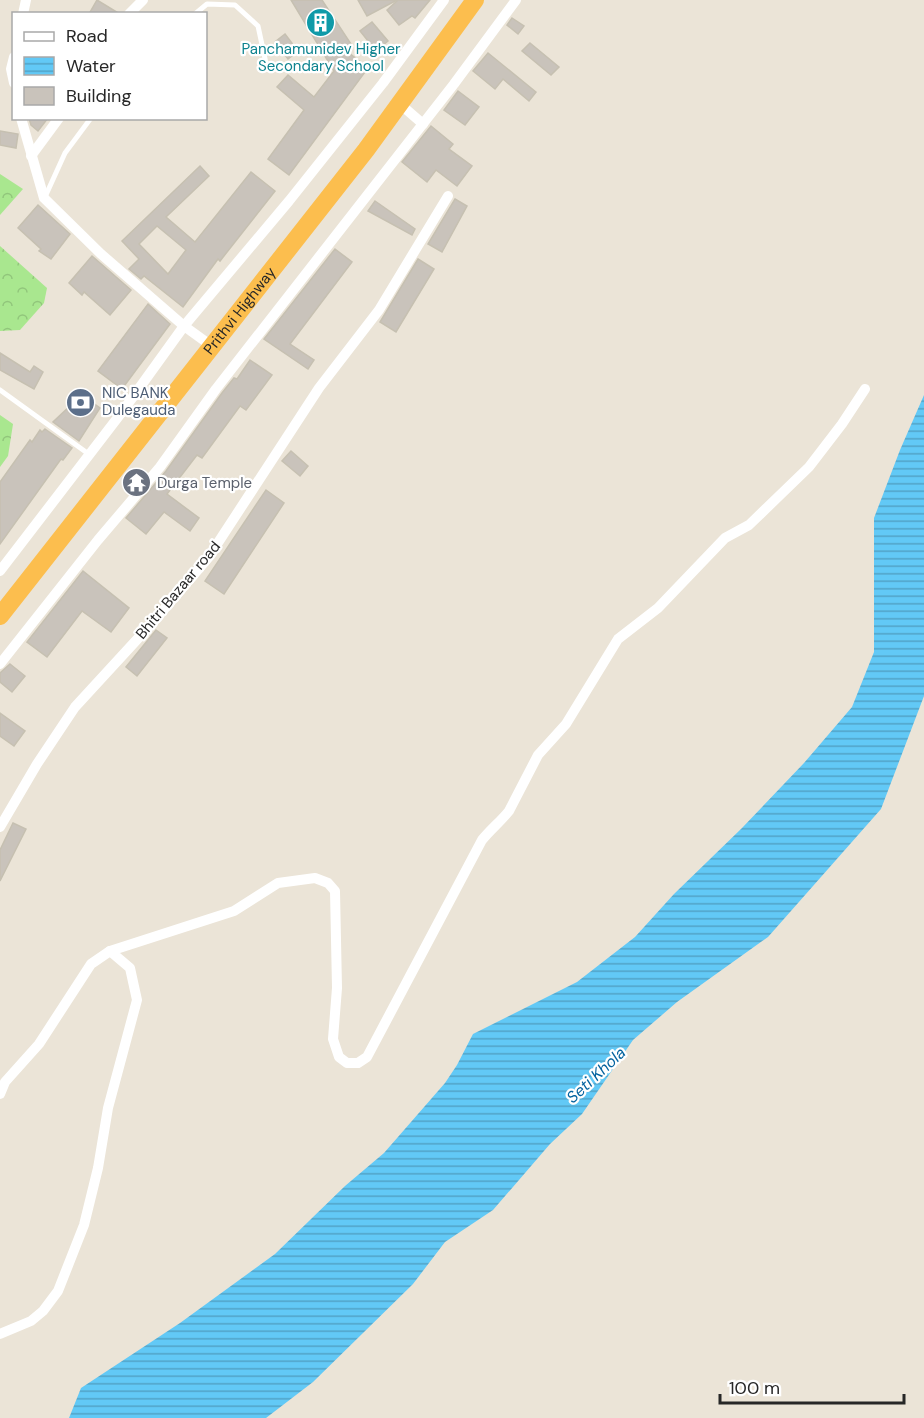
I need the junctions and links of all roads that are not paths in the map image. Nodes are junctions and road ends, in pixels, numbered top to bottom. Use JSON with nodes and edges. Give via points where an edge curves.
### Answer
{"nodes":[{"id":1,"x":143,"y":0,"type":"edge"},
{"id":2,"x":444,"y":0,"type":"edge"},
{"id":3,"x":475,"y":0,"type":"edge"},
{"id":4,"x":516,"y":0,"type":"edge"},
{"id":5,"x":131,"y":12,"type":"edge"},
{"id":6,"x":197,"y":12,"type":"edge"},
{"id":7,"x":267,"y":68,"type":"dead end"},
{"id":8,"x":400,"y":104,"type":"junction"},
{"id":9,"x":22,"y":120,"type":"edge"},
{"id":10,"x":58,"y":120,"type":"edge"},
{"id":11,"x":90,"y":120,"type":"edge"},
{"id":12,"x":423,"y":124,"type":"junction"},
{"id":13,"x":31,"y":156,"type":"junction"},
{"id":14,"x":448,"y":196,"type":"dead end"},
{"id":15,"x":44,"y":198,"type":"junction"},
{"id":16,"x":184,"y":326,"type":"junction"},
{"id":17,"x":213,"y":347,"type":"junction"},
{"id":18,"x":864,"y":389,"type":"dead end"},
{"id":19,"x":1,"y":392,"type":"edge"},
{"id":20,"x":90,"y":455,"type":"junction"},
{"id":21,"x":0,"y":571,"type":"edge"},
{"id":22,"x":0,"y":616,"type":"edge"},
{"id":23,"x":0,"y":664,"type":"edge"},
{"id":24,"x":0,"y":827,"type":"edge"},
{"id":25,"x":110,"y":951,"type":"junction"},
{"id":26,"x":0,"y":1094,"type":"edge"},
{"id":27,"x":0,"y":1334,"type":"edge"}],
"edges":[{"from":1,"to":5,"type":"street"},
{"from":2,"to":16,"type":"street","via":[[289,201]]},
{"from":3,"to":8,"type":"highway","name":"Prithvi Highway"},
{"from":4,"to":12,"type":"street"},
{"from":6,"to":7,"type":"lane","via":[[207,4],[235,5],[258,26]]},
{"from":8,"to":12,"type":"street"},
{"from":8,"to":17,"type":"highway","name":"Prithvi Highway"},
{"from":9,"to":13,"type":"street"},
{"from":10,"to":13,"type":"street"},
{"from":11,"to":15,"type":"lane","via":[[65,153]]},
{"from":12,"to":23,"type":"street","via":[[160,467]]},
{"from":13,"to":15,"type":"street"},
{"from":14,"to":24,"type":"street","name":"Bhitri Bazaar road","via":[[379,310],[320,388],[208,558],[75,707]]},
{"from":15,"to":16,"type":"street"},
{"from":16,"to":17,"type":"street"},
{"from":16,"to":20,"type":"street"},
{"from":17,"to":22,"type":"highway","name":"Prithvi Highway"},
{"from":18,"to":25,"type":"street","via":[[809,468],[749,525],[724,538],[658,608],[618,639],[566,724],[538,755],[509,811],[482,840],[367,1057],[358,1064],[339,1057],[333,1039],[337,988],[335,891],[322,880],[278,883],[234,911]]},
{"from":19,"to":20,"type":"lane"},
{"from":20,"to":21,"type":"street"},
{"from":25,"to":26,"type":"street","via":[[92,964],[39,1044],[4,1082]]},
{"from":25,"to":27,"type":"street","via":[[130,969],[137,1000],[108,1108],[84,1225],[57,1291],[43,1311],[31,1321]]}]}
